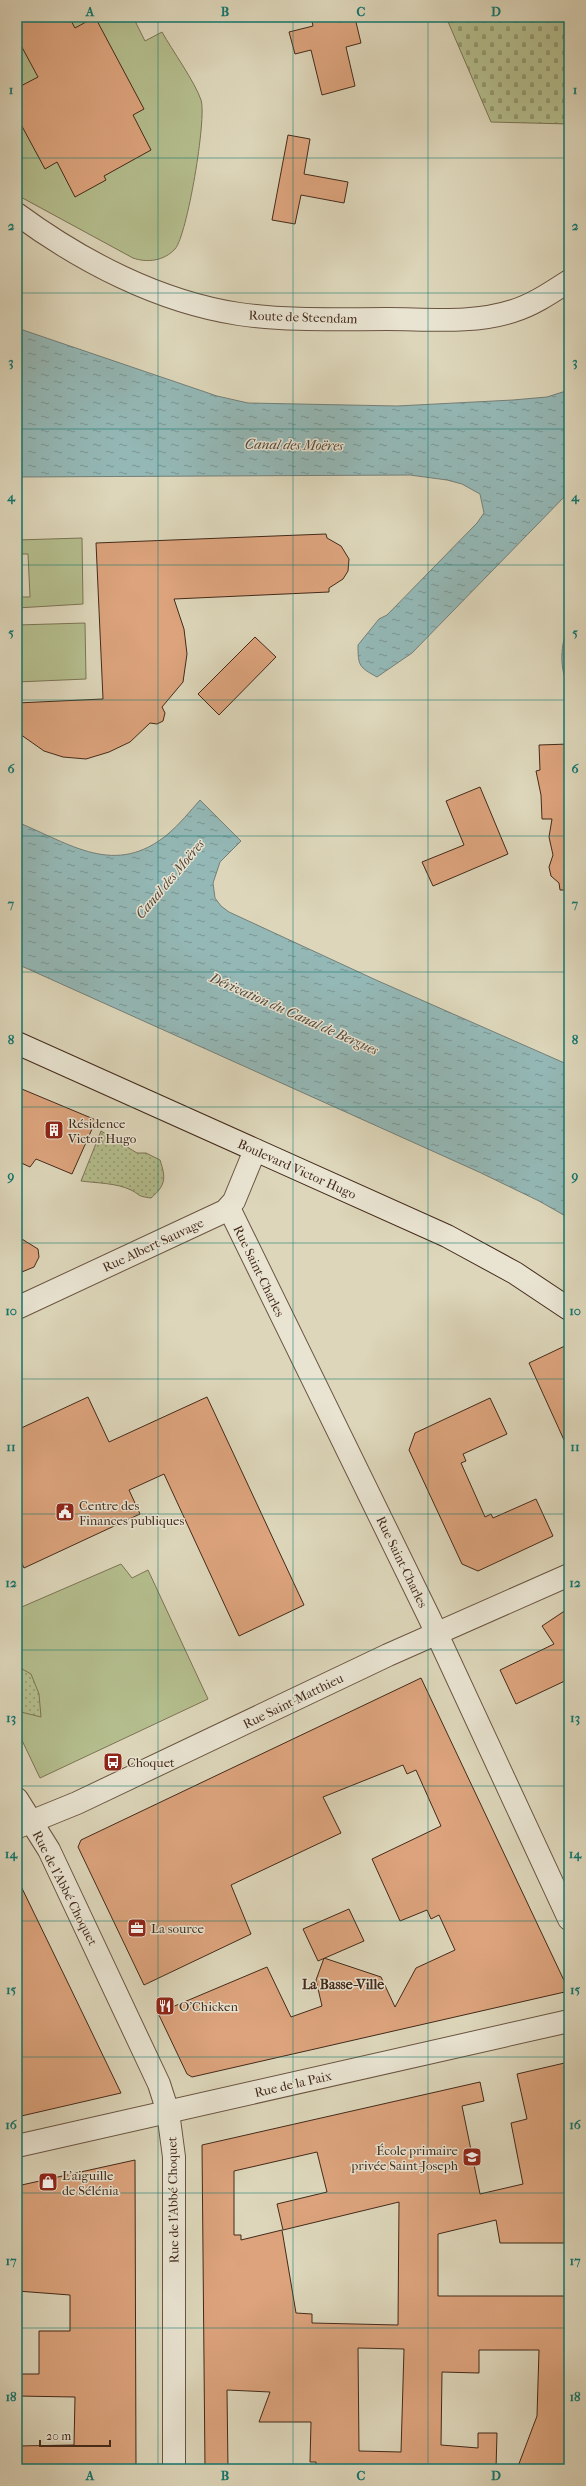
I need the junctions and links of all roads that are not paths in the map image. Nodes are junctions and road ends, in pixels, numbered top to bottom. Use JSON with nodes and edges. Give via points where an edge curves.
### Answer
{"nodes":[{"id":1,"x":17,"y":214,"type":"edge"},
{"id":2,"x":17,"y":225,"type":"edge"},
{"id":3,"x":46,"y":235,"type":"junction"},
{"id":4,"x":569,"y":280,"type":"edge"},
{"id":5,"x":17,"y":1044,"type":"edge"},
{"id":6,"x":255,"y":1150,"type":"junction"},
{"id":7,"x":229,"y":1208,"type":"junction"},
{"id":8,"x":17,"y":1308,"type":"edge"},
{"id":9,"x":569,"y":1309,"type":"edge"},
{"id":10,"x":569,"y":1576,"type":"edge"},
{"id":11,"x":436,"y":1633,"type":"junction"},
{"id":12,"x":17,"y":1799,"type":"edge"},
{"id":13,"x":24,"y":1824,"type":"edge"},
{"id":14,"x":569,"y":1919,"type":"edge"},
{"id":15,"x":569,"y":2021,"type":"edge"},
{"id":16,"x":168,"y":2112,"type":"junction"},
{"id":17,"x":17,"y":2146,"type":"edge"},
{"id":18,"x":174,"y":2469,"type":"edge"}],
"edges":[{"from":1,"to":3,"type":"street","name":"Route de Steendam"},
{"from":2,"to":3,"type":"street","name":"Route de Steendam"},
{"from":3,"to":4,"type":"street","name":"Route de Steendam","via":[[163,295],[219,311],[258,316],[301,319],[489,317],[528,305]]},
{"from":5,"to":6,"type":"street","name":"Boulevard Victor Hugo"},
{"from":6,"to":7,"type":"street"},
{"from":6,"to":9,"type":"street","name":"Boulevard Victor Hugo","via":[[447,1236],[515,1274]]},
{"from":7,"to":8,"type":"street","name":"Rue Albert Sauvage","via":[[184,1232]]},
{"from":7,"to":11,"type":"street","name":"Rue Saint-Charles"},
{"from":10,"to":11,"type":"street","name":"Rue Saint-Matthieu"},
{"from":11,"to":13,"type":"street","name":"Rue Saint-Matthieu","via":[[96,1795]]},
{"from":11,"to":14,"type":"street","name":"Rue Saint-Charles"},
{"from":12,"to":13,"type":"street","name":"Rue de l'Abbé Choquet"},
{"from":13,"to":16,"type":"street","name":"Rue de l'Abbé Choquet","via":[[49,1850],[156,2076]]},
{"from":15,"to":16,"type":"street","name":"Rue de la Paix"},
{"from":16,"to":17,"type":"street","name":"Rue de la Paix"},
{"from":16,"to":18,"type":"street","name":"Rue de l'Abbé Choquet","via":[[174,2157]]}]}
